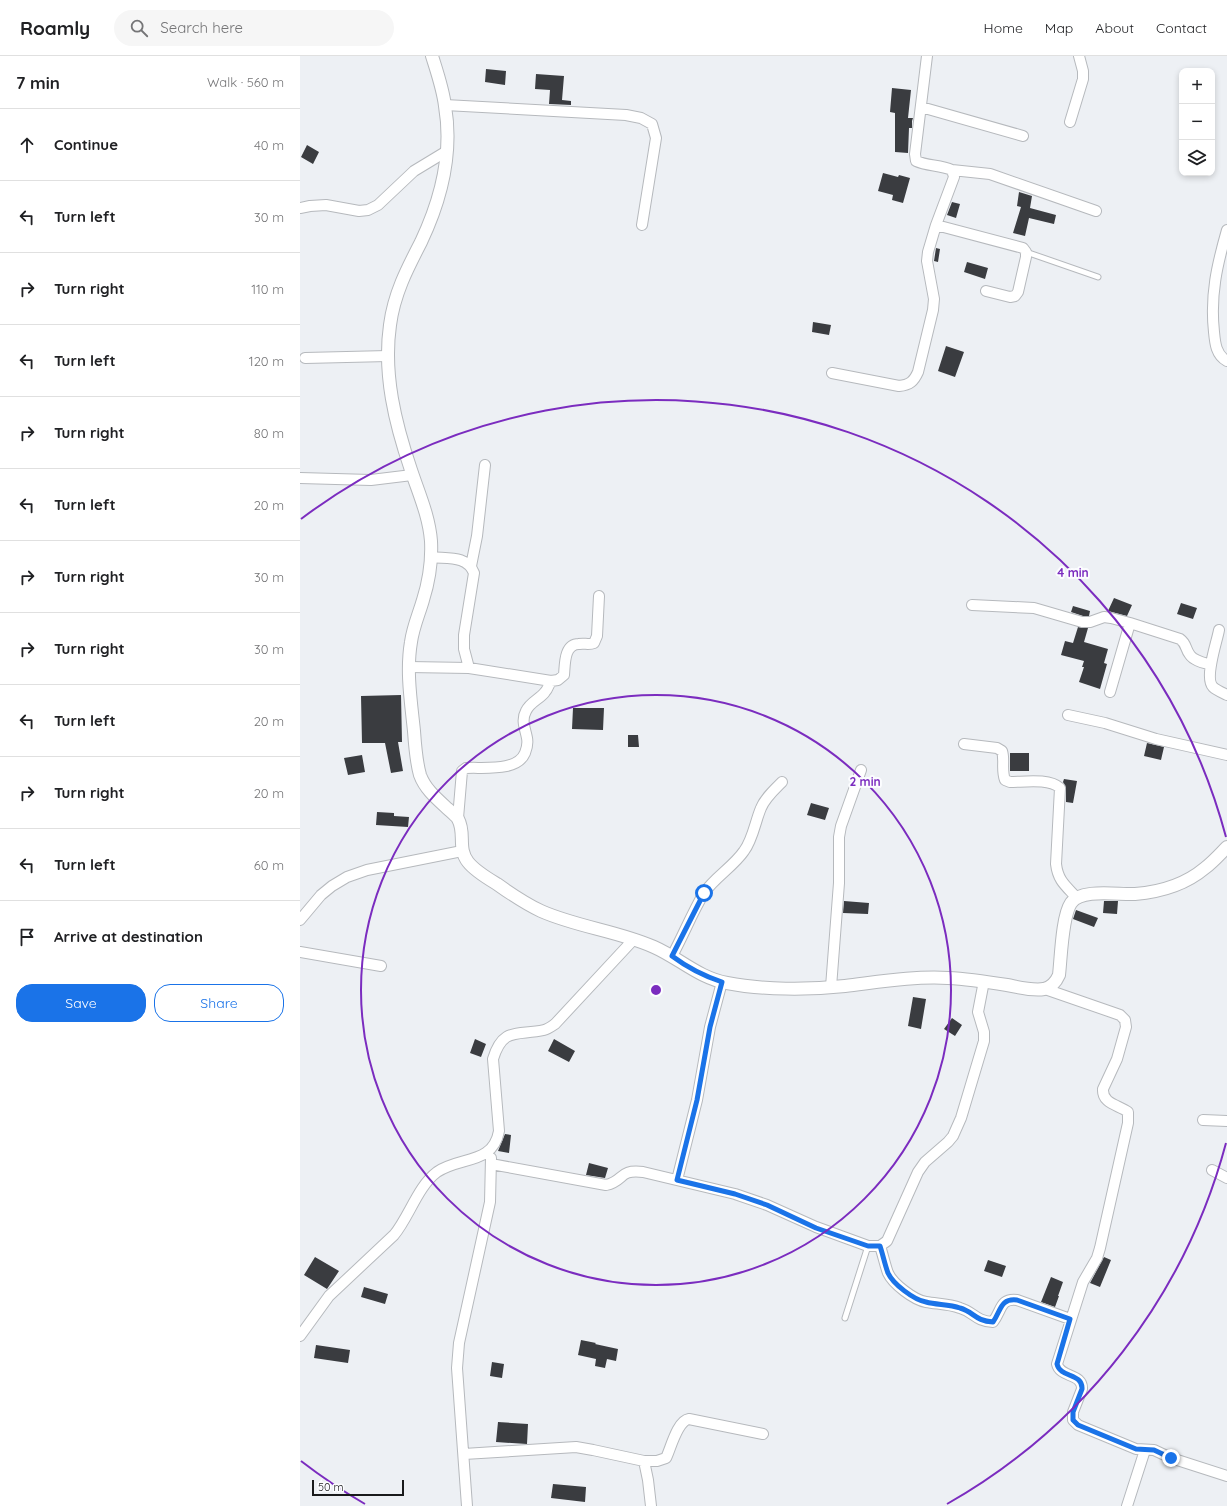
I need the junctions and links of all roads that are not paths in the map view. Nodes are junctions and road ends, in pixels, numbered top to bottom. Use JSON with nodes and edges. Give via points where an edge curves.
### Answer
{"nodes":[{"id":1,"x":432,"y":56,"type":"edge"},
{"id":2,"x":927,"y":56,"type":"edge"},
{"id":3,"x":1079,"y":56,"type":"edge"},
{"id":4,"x":445,"y":104,"type":"junction"},
{"id":5,"x":921,"y":107,"type":"junction"},
{"id":6,"x":1070,"y":122,"type":"dead end"},
{"id":7,"x":1023,"y":136,"type":"dead end"},
{"id":8,"x":448,"y":151,"type":"junction"},
{"id":9,"x":952,"y":170,"type":"junction"},
{"id":10,"x":300,"y":208,"type":"edge"},
{"id":11,"x":1096,"y":212,"type":"dead end"},
{"id":12,"x":642,"y":224,"type":"dead end"},
{"id":13,"x":936,"y":225,"type":"junction"},
{"id":14,"x":1227,"y":230,"type":"edge"},
{"id":15,"x":1026,"y":252,"type":"junction"},
{"id":16,"x":1098,"y":277,"type":"dead end"},
{"id":17,"x":986,"y":291,"type":"dead end"},
{"id":18,"x":388,"y":356,"type":"junction"},
{"id":19,"x":305,"y":358,"type":"dead end"},
{"id":20,"x":1227,"y":362,"type":"edge"},
{"id":21,"x":832,"y":372,"type":"dead end"},
{"id":22,"x":485,"y":465,"type":"dead end"},
{"id":23,"x":412,"y":475,"type":"junction"},
{"id":24,"x":300,"y":478,"type":"edge"},
{"id":25,"x":431,"y":557,"type":"junction"},
{"id":26,"x":471,"y":566,"type":"junction"},
{"id":27,"x":599,"y":596,"type":"dead end"},
{"id":28,"x":972,"y":605,"type":"dead end"},
{"id":29,"x":1130,"y":623,"type":"junction"},
{"id":30,"x":1219,"y":630,"type":"dead end"},
{"id":31,"x":1211,"y":665,"type":"junction"},
{"id":32,"x":409,"y":667,"type":"junction"},
{"id":33,"x":469,"y":668,"type":"junction"},
{"id":34,"x":551,"y":681,"type":"junction"},
{"id":35,"x":1110,"y":692,"type":"dead end"},
{"id":36,"x":1227,"y":695,"type":"edge"},
{"id":37,"x":1068,"y":715,"type":"dead end"},
{"id":38,"x":964,"y":744,"type":"dead end"},
{"id":39,"x":1227,"y":755,"type":"edge"},
{"id":40,"x":861,"y":770,"type":"dead end"},
{"id":41,"x":782,"y":782,"type":"dead end"},
{"id":42,"x":458,"y":818,"type":"junction"},
{"id":43,"x":1227,"y":847,"type":"edge"},
{"id":44,"x":462,"y":850,"type":"junction"},
{"id":45,"x":1077,"y":898,"type":"junction"},
{"id":46,"x":300,"y":920,"type":"edge"},
{"id":47,"x":634,"y":939,"type":"junction"},
{"id":48,"x":300,"y":952,"type":"edge"},
{"id":49,"x":672,"y":956,"type":"junction"},
{"id":50,"x":381,"y":966,"type":"dead end"},
{"id":51,"x":984,"y":981,"type":"junction"},
{"id":52,"x":722,"y":982,"type":"junction"},
{"id":53,"x":831,"y":987,"type":"junction"},
{"id":54,"x":1045,"y":989,"type":"junction"},
{"id":55,"x":1203,"y":1120,"type":"dead end"},
{"id":56,"x":1227,"y":1121,"type":"edge"},
{"id":57,"x":491,"y":1150,"type":"junction"},
{"id":58,"x":491,"y":1164,"type":"junction"},
{"id":59,"x":1212,"y":1170,"type":"dead end"},
{"id":60,"x":1227,"y":1178,"type":"edge"},
{"id":61,"x":677,"y":1180,"type":"junction"},
{"id":62,"x":868,"y":1246,"type":"junction"},
{"id":63,"x":880,"y":1246,"type":"junction"},
{"id":64,"x":845,"y":1318,"type":"dead end"},
{"id":65,"x":1070,"y":1319,"type":"junction"},
{"id":66,"x":300,"y":1336,"type":"edge"},
{"id":67,"x":763,"y":1434,"type":"dead end"},
{"id":68,"x":1145,"y":1450,"type":"junction"},
{"id":69,"x":464,"y":1454,"type":"junction"},
{"id":70,"x":644,"y":1461,"type":"junction"},
{"id":71,"x":1227,"y":1476,"type":"edge"},
{"id":72,"x":468,"y":1506,"type":"edge"},
{"id":73,"x":650,"y":1506,"type":"edge"},
{"id":74,"x":1126,"y":1506,"type":"edge"}],
"edges":[{"from":1,"to":4,"type":"street"},
{"from":2,"to":5,"type":"street"},
{"from":3,"to":6,"type":"street","via":[[1083,79]]},
{"from":4,"to":8,"type":"street"},
{"from":4,"to":12,"type":"street","via":[[626,115],[641,118],[652,124],[656,138]]},
{"from":5,"to":7,"type":"street"},
{"from":5,"to":9,"type":"street","via":[[916,161]]},
{"from":8,"to":10,"type":"street","via":[[414,171],[378,205],[368,210],[359,211],[326,205]]},
{"from":8,"to":18,"type":"street","via":[[437,205],[402,278],[393,304]]},
{"from":9,"to":11,"type":"street","via":[[990,174]]},
{"from":9,"to":13,"type":"street","via":[[952,185]]},
{"from":13,"to":15,"type":"street","via":[[1023,248]]},
{"from":13,"to":21,"type":"street","via":[[927,261],[933,289],[933,310],[914,380],[907,386],[899,386]]},
{"from":14,"to":20,"type":"street","via":[[1215,275],[1212,308],[1217,352]]},
{"from":15,"to":16,"type":"lane"},
{"from":15,"to":17,"type":"street","via":[[1015,296]]},
{"from":18,"to":19,"type":"street"},
{"from":18,"to":23,"type":"street","via":[[390,391]]},
{"from":22,"to":26,"type":"street"},
{"from":23,"to":24,"type":"street","via":[[371,480]]},
{"from":23,"to":25,"type":"street","via":[[429,524]]},
{"from":25,"to":26,"type":"street","via":[[464,560]]},
{"from":25,"to":32,"type":"street","via":[[424,596],[410,644]]},
{"from":26,"to":33,"type":"street","via":[[474,573],[464,635],[464,649]]},
{"from":27,"to":34,"type":"street","via":[[597,636],[594,643],[571,645],[564,675],[558,680]]},
{"from":28,"to":29,"type":"street","via":[[1034,608],[1082,622],[1104,617]]},
{"from":29,"to":31,"type":"street","via":[[1180,639],[1185,642],[1194,659]]},
{"from":29,"to":35,"type":"street"},
{"from":30,"to":31,"type":"street"},
{"from":31,"to":36,"type":"street","via":[[1209,680],[1212,687]]},
{"from":32,"to":33,"type":"street"},
{"from":32,"to":42,"type":"street","via":[[410,702],[420,775],[429,792]]},
{"from":33,"to":34,"type":"street"},
{"from":34,"to":42,"type":"street","via":[[546,691],[525,711],[523,719],[528,739],[523,757],[508,767],[466,768],[462,771]]},
{"from":37,"to":39,"type":"street"},
{"from":38,"to":45,"type":"street","via":[[997,748],[1002,751],[1005,780],[1049,782],[1060,788],[1057,874]]},
{"from":40,"to":53,"type":"street","via":[[839,837],[839,883]]},
{"from":41,"to":49,"type":"street","via":[[761,807],[745,850],[704,893]]},
{"from":42,"to":44,"type":"street","via":[[462,829]]},
{"from":43,"to":45,"type":"street","via":[[1206,868],[1190,879],[1166,889],[1135,894],[1088,894]]},
{"from":44,"to":46,"type":"street","via":[[367,870],[347,877],[321,895]]},
{"from":44,"to":47,"type":"street","via":[[469,864],[482,875],[542,911]]},
{"from":45,"to":54,"type":"street","via":[[1071,903],[1066,916],[1059,975],[1055,983]]},
{"from":47,"to":49,"type":"street"},
{"from":47,"to":57,"type":"street","via":[[555,1024],[544,1030],[510,1035],[496,1049],[493,1059],[499,1131]]},
{"from":48,"to":50,"type":"street"},
{"from":49,"to":52,"type":"street","via":[[698,972]]},
{"from":51,"to":53,"type":"street","via":[[946,977]]},
{"from":51,"to":54,"type":"street","via":[[1029,989]]},
{"from":51,"to":63,"type":"street","via":[[978,1012],[984,1040],[961,1118],[953,1136],[922,1167],[887,1241]]},
{"from":52,"to":53,"type":"street","via":[[746,986]]},
{"from":52,"to":61,"type":"street"},
{"from":54,"to":65,"type":"street","via":[[1120,1015],[1125,1020],[1126,1027],[1103,1093],[1108,1101],[1128,1112],[1128,1123],[1100,1248],[1095,1262],[1082,1282]]},
{"from":55,"to":56,"type":"street"},
{"from":57,"to":58,"type":"street"},
{"from":57,"to":66,"type":"street","via":[[436,1173],[419,1194],[402,1226],[329,1296]]},
{"from":58,"to":61,"type":"street","via":[[606,1185],[613,1184],[625,1173],[633,1170]]},
{"from":58,"to":69,"type":"street","via":[[490,1202],[459,1343],[457,1368]]},
{"from":59,"to":60,"type":"street"},
{"from":61,"to":62,"type":"street","via":[[735,1194],[767,1205],[816,1228]]},
{"from":62,"to":63,"type":"street"},
{"from":62,"to":64,"type":"lane"},
{"from":63,"to":65,"type":"street","via":[[888,1274],[894,1282],[914,1298],[924,1302],[964,1309],[983,1321],[993,1322],[1004,1302],[1010,1299]]},
{"from":65,"to":68,"type":"street","via":[[1057,1364],[1062,1373],[1076,1378],[1082,1385],[1073,1420],[1085,1428],[1136,1449]]},
{"from":67,"to":70,"type":"street","via":[[689,1419],[680,1425],[666,1458]]},
{"from":68,"to":71,"type":"street","via":[[1154,1450]]},
{"from":68,"to":74,"type":"street"},
{"from":69,"to":70,"type":"street","via":[[576,1448]]},
{"from":69,"to":72,"type":"street"},
{"from":70,"to":73,"type":"street"}]}
